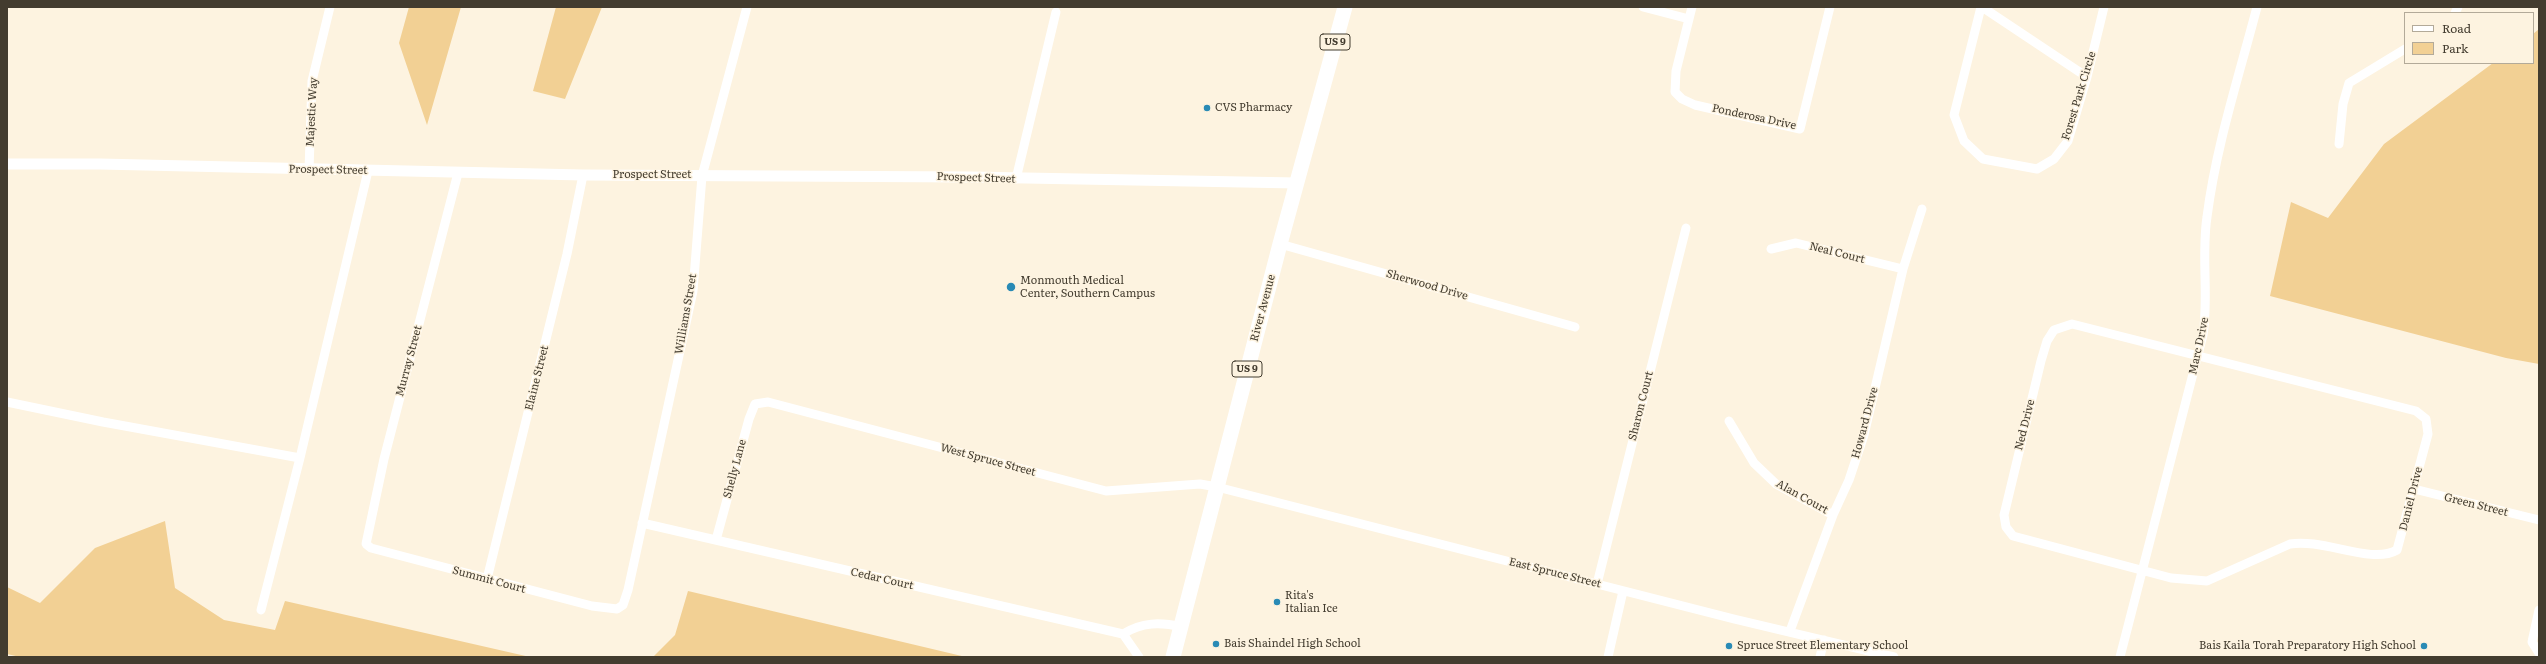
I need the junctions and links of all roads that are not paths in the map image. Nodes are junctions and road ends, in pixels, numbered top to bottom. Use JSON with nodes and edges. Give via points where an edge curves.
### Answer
{"nodes":[{"id":1,"x":330,"y":7,"type":"edge"},
{"id":2,"x":746,"y":7,"type":"edge"},
{"id":3,"x":1344,"y":7,"type":"edge"},
{"id":4,"x":1643,"y":7,"type":"edge"},
{"id":5,"x":1692,"y":7,"type":"edge"},
{"id":6,"x":1830,"y":7,"type":"edge"},
{"id":7,"x":1981,"y":7,"type":"edge"},
{"id":8,"x":2104,"y":7,"type":"edge"},
{"id":9,"x":2257,"y":7,"type":"edge"},
{"id":10,"x":1056,"y":12,"type":"dead end"},
{"id":11,"x":1689,"y":19,"type":"junction"},
{"id":12,"x":2404,"y":50,"type":"edge"},
{"id":13,"x":2087,"y":77,"type":"junction"},
{"id":14,"x":2339,"y":144,"type":"dead end"},
{"id":15,"x":7,"y":164,"type":"edge"},
{"id":16,"x":309,"y":170,"type":"junction"},
{"id":17,"x":368,"y":171,"type":"junction"},
{"id":18,"x":458,"y":173,"type":"junction"},
{"id":19,"x":582,"y":175,"type":"junction"},
{"id":20,"x":702,"y":176,"type":"junction"},
{"id":21,"x":1016,"y":179,"type":"junction"},
{"id":22,"x":1296,"y":183,"type":"junction"},
{"id":23,"x":1922,"y":209,"type":"dead end"},
{"id":24,"x":1686,"y":228,"type":"dead end"},
{"id":25,"x":1280,"y":244,"type":"junction"},
{"id":26,"x":1771,"y":248,"type":"dead end"},
{"id":27,"x":1903,"y":269,"type":"junction"},
{"id":28,"x":1575,"y":327,"type":"dead end"},
{"id":29,"x":2198,"y":355,"type":"junction"},
{"id":30,"x":7,"y":402,"type":"edge"},
{"id":31,"x":761,"y":402,"type":"joint"},
{"id":32,"x":1729,"y":421,"type":"dead end"},
{"id":33,"x":300,"y":458,"type":"junction"},
{"id":34,"x":1217,"y":487,"type":"junction"},
{"id":35,"x":2414,"y":489,"type":"junction"},
{"id":36,"x":1833,"y":515,"type":"junction"},
{"id":37,"x":2539,"y":520,"type":"edge"},
{"id":38,"x":642,"y":522,"type":"junction"},
{"id":39,"x":716,"y":540,"type":"junction"},
{"id":40,"x":371,"y":548,"type":"joint"},
{"id":41,"x":2142,"y":570,"type":"junction"},
{"id":42,"x":487,"y":579,"type":"junction"},
{"id":43,"x":1597,"y":584,"type":"junction"},
{"id":44,"x":1623,"y":591,"type":"junction"},
{"id":45,"x":608,"y":609,"type":"joint"},
{"id":46,"x":261,"y":610,"type":"dead end"},
{"id":47,"x":2539,"y":610,"type":"edge"},
{"id":48,"x":1182,"y":627,"type":"junction"},
{"id":49,"x":1790,"y":631,"type":"junction"},
{"id":50,"x":1123,"y":634,"type":"junction"},
{"id":51,"x":1824,"y":640,"type":"junction"},
{"id":52,"x":2539,"y":653,"type":"edge"},
{"id":53,"x":1139,"y":657,"type":"edge"},
{"id":54,"x":1173,"y":657,"type":"edge"},
{"id":55,"x":1608,"y":657,"type":"edge"},
{"id":56,"x":1820,"y":657,"type":"edge"},
{"id":57,"x":1894,"y":657,"type":"edge"},
{"id":58,"x":2120,"y":657,"type":"edge"}],
"edges":[{"from":1,"to":16,"type":"street","name":"Majestic Way","via":[[312,81]]},
{"from":2,"to":20,"type":"street","name":"Williams Street"},
{"from":3,"to":22,"type":"highway","name":"River Avenue","number":"US 9"},
{"from":4,"to":11,"type":"street"},
{"from":5,"to":11,"type":"street","name":"Ponderosa Drive"},
{"from":6,"to":11,"type":"street","name":"Ponderosa Drive","via":[[1800,129],[1696,105],[1678,95],[1674,84]]},
{"from":7,"to":13,"type":"street"},
{"from":7,"to":13,"type":"street","name":"Forest Park Circle","via":[[1954,115],[1964,142],[1983,159],[2037,169],[2054,160],[2068,141]]},
{"from":8,"to":13,"type":"street","name":"Forest Park Circle"},
{"from":9,"to":29,"type":"street","name":"Marc Drive","via":[[2209,200],[2205,251],[2206,314]]},
{"from":10,"to":21,"type":"street"},
{"from":12,"to":14,"type":"street","via":[[2349,83],[2343,104]]},
{"from":15,"to":16,"type":"street","name":"Prospect Street"},
{"from":16,"to":17,"type":"street","name":"Prospect Street"},
{"from":17,"to":18,"type":"street","name":"Prospect Street"},
{"from":17,"to":33,"type":"street"},
{"from":18,"to":19,"type":"street","name":"Prospect Street"},
{"from":18,"to":40,"type":"street","name":"Murray Street","via":[[379,479],[366,536],[366,544]]},
{"from":19,"to":20,"type":"street","name":"Prospect Street"},
{"from":19,"to":42,"type":"street","name":"Elaine Street","via":[[567,254]]},
{"from":20,"to":21,"type":"street","name":"Prospect Street","via":[[963,176]]},
{"from":20,"to":38,"type":"street","name":"Williams Street","via":[[693,291]]},
{"from":21,"to":22,"type":"street","name":"Prospect Street"},
{"from":22,"to":25,"type":"highway","name":"River Avenue","number":"US 9"},
{"from":23,"to":27,"type":"street","name":"Howard Drive"},
{"from":24,"to":43,"type":"street","name":"Sharon Court"},
{"from":25,"to":28,"type":"street","name":"Sherwood Drive"},
{"from":25,"to":34,"type":"highway","name":"River Avenue","number":"US 9"},
{"from":26,"to":27,"type":"street","name":"Neal Court","via":[[1796,243]]},
{"from":27,"to":36,"type":"street","name":"Howard Drive","via":[[1864,434],[1849,480]]},
{"from":29,"to":35,"type":"street","name":"Daniel Drive","via":[[2416,411],[2426,419],[2428,434]]},
{"from":29,"to":41,"type":"street","name":"Marc Drive"},
{"from":29,"to":41,"type":"street","name":"Ned Drive","via":[[2072,324],[2054,330],[2047,341],[2041,361],[2008,493],[2004,514],[2006,527],[2013,536],[2035,543]]},
{"from":30,"to":33,"type":"street"},
{"from":31,"to":34,"type":"street","name":"West Spruce Street","via":[[1106,491],[1200,484]]},
{"from":31,"to":39,"type":"street","name":"Shelly Lane","via":[[755,404],[749,420]]},
{"from":32,"to":36,"type":"street","name":"Alan Court","via":[[1754,464],[1776,484]]},
{"from":33,"to":46,"type":"street"},
{"from":34,"to":43,"type":"street","name":"East Spruce Street"},
{"from":34,"to":48,"type":"highway","name":"River Avenue","number":"US 9"},
{"from":35,"to":37,"type":"street","name":"Green Street"},
{"from":35,"to":41,"type":"street","name":"Daniel Drive","via":[[2399,545],[2392,553],[2373,555],[2304,541],[2290,544],[2207,581],[2171,578]]},
{"from":36,"to":49,"type":"street","name":"Howard Drive"},
{"from":38,"to":39,"type":"street","name":"Cedar Court"},
{"from":38,"to":45,"type":"street","name":"Williams Street","via":[[622,605],[617,609]]},
{"from":39,"to":50,"type":"street","name":"Cedar Court"},
{"from":40,"to":42,"type":"street","name":"Summit Court"},
{"from":41,"to":58,"type":"street","name":"Marc Drive"},
{"from":42,"to":45,"type":"street","name":"Summit Court"},
{"from":43,"to":44,"type":"street","name":"East Spruce Street"},
{"from":44,"to":49,"type":"street","name":"East Spruce Street"},
{"from":44,"to":55,"type":"street"},
{"from":47,"to":52,"type":"street","via":[[2532,642]]},
{"from":48,"to":50,"type":"street","via":[[1158,623],[1132,629]]},
{"from":48,"to":54,"type":"highway","name":"River Avenue","number":"US 9"},
{"from":49,"to":51,"type":"street","name":"East Spruce Street"},
{"from":50,"to":53,"type":"street"},
{"from":51,"to":56,"type":"street"},
{"from":51,"to":57,"type":"street","name":"East Spruce Street"}]}
